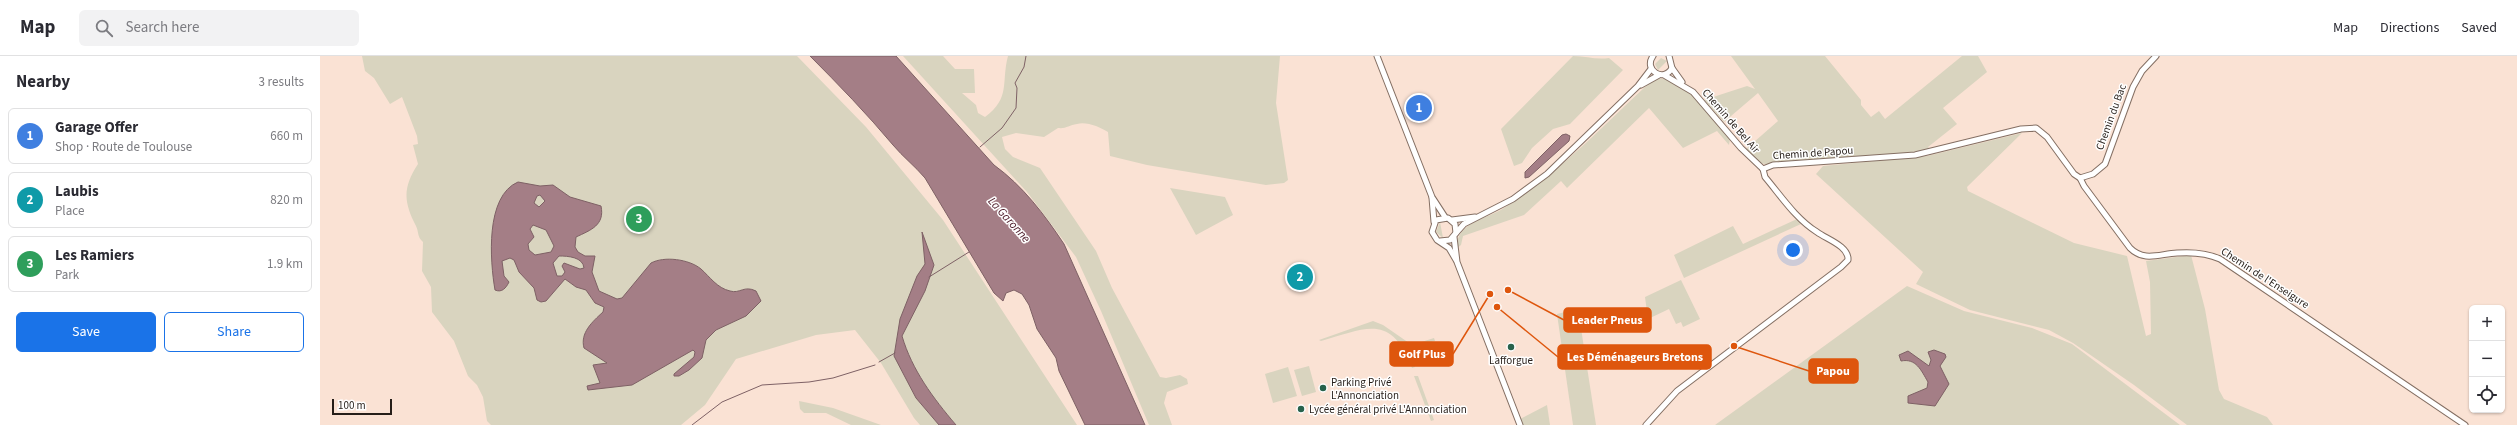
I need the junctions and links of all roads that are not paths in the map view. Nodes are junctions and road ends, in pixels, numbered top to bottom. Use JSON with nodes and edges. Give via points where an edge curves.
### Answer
{"nodes":[{"id":1,"x":1377,"y":56,"type":"edge"},
{"id":2,"x":1653,"y":56,"type":"edge"},
{"id":3,"x":1669,"y":56,"type":"edge"},
{"id":4,"x":1676,"y":56,"type":"edge"},
{"id":5,"x":2156,"y":56,"type":"edge"},
{"id":6,"x":1672,"y":65,"type":"junction"},
{"id":7,"x":1651,"y":69,"type":"junction"},
{"id":8,"x":1662,"y":75,"type":"junction"},
{"id":9,"x":1684,"y":85,"type":"junction"},
{"id":10,"x":1638,"y":86,"type":"junction"},
{"id":11,"x":2036,"y":128,"type":"joint"},
{"id":12,"x":1764,"y":169,"type":"junction"},
{"id":13,"x":2080,"y":178,"type":"junction"},
{"id":14,"x":1432,"y":197,"type":"junction"},
{"id":15,"x":1478,"y":216,"type":"junction"},
{"id":16,"x":1445,"y":217,"type":"junction"},
{"id":17,"x":1452,"y":220,"type":"junction"},
{"id":18,"x":1434,"y":222,"type":"junction"},
{"id":19,"x":1455,"y":235,"type":"junction"},
{"id":20,"x":1440,"y":241,"type":"junction"},
{"id":21,"x":1457,"y":262,"type":"junction"},
{"id":22,"x":1520,"y":425,"type":"edge"},
{"id":23,"x":1646,"y":425,"type":"edge"},
{"id":24,"x":2465,"y":425,"type":"edge"}],
"edges":[{"from":1,"to":14,"type":"street"},
{"from":2,"to":7,"type":"street","via":[[1650,61]]},
{"from":3,"to":6,"type":"street","name":"Chemin de Bel Air"},
{"from":4,"to":6,"type":"street"},
{"from":5,"to":13,"type":"street","name":"Chemin du Bac","via":[[2142,71],[2133,87],[2105,164],[2093,174]]},
{"from":6,"to":8,"type":"street"},
{"from":6,"to":9,"type":"street","name":"Chemin de Bel Air"},
{"from":7,"to":8,"type":"street","name":"Chemin de Bel Air"},
{"from":7,"to":10,"type":"street"},
{"from":8,"to":9,"type":"street","name":"Chemin de Bel Air"},
{"from":8,"to":10,"type":"street"},
{"from":9,"to":12,"type":"street","name":"Chemin de Bel Air","via":[[1760,168]]},
{"from":10,"to":15,"type":"street","via":[[1536,183],[1513,199]]},
{"from":11,"to":12,"type":"street","name":"Chemin de Papou","via":[[2021,129],[1915,155],[1773,165]]},
{"from":11,"to":13,"type":"street","name":"Chemin de l'Enseigure","via":[[2047,137],[2074,174]]},
{"from":12,"to":23,"type":"street","name":"Chemin de Papou","via":[[1765,177],[1798,216],[1813,230],[1844,249],[1848,260],[1677,391]]},
{"from":13,"to":24,"type":"street","name":"Chemin de l'Enseigure","via":[[2130,248],[2138,255],[2148,257],[2194,253],[2220,259]]},
{"from":14,"to":16,"type":"street"},
{"from":14,"to":18,"type":"street"},
{"from":15,"to":17,"type":"street"},
{"from":15,"to":19,"type":"street","via":[[1464,224]]},
{"from":16,"to":17,"type":"street"},
{"from":16,"to":18,"type":"street"},
{"from":17,"to":19,"type":"street","via":[[1456,226]]},
{"from":18,"to":20,"type":"street","via":[[1432,232]]},
{"from":19,"to":20,"type":"street","via":[[1448,241]]},
{"from":19,"to":21,"type":"street"},
{"from":20,"to":21,"type":"street","via":[[1449,248]]},
{"from":21,"to":22,"type":"street"}]}
